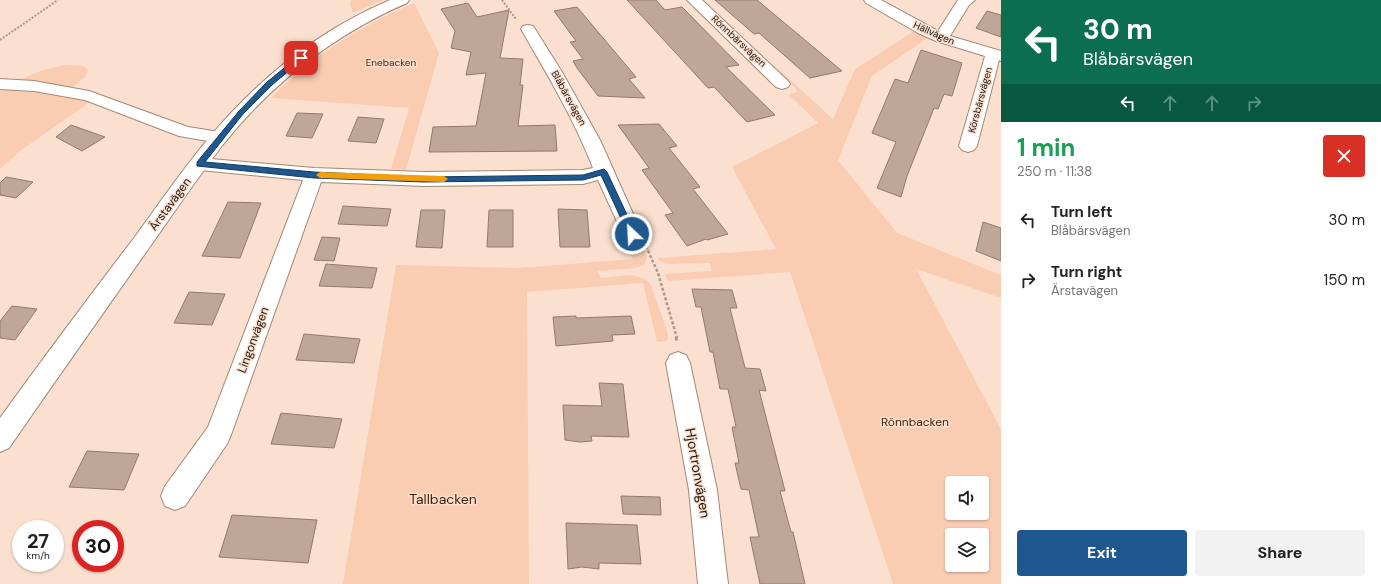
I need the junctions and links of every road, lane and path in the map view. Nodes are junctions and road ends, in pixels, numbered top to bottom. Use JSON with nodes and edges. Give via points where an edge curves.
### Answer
{"nodes":[{"id":1,"x":58,"y":0,"type":"edge"},
{"id":2,"x":402,"y":0,"type":"edge"},
{"id":3,"x":502,"y":0,"type":"edge"},
{"id":4,"x":694,"y":0,"type":"edge"},
{"id":5,"x":871,"y":0,"type":"edge"},
{"id":6,"x":968,"y":0,"type":"edge"},
{"id":7,"x":523,"y":25,"type":"joint"},
{"id":8,"x":941,"y":38,"type":"junction"},
{"id":9,"x":0,"y":40,"type":"edge"},
{"id":10,"x":997,"y":55,"type":"edge"},
{"id":11,"x":0,"y":84,"type":"edge"},
{"id":12,"x":782,"y":84,"type":"dead end"},
{"id":13,"x":220,"y":137,"type":"junction"},
{"id":14,"x":968,"y":146,"type":"dead end"},
{"id":15,"x":200,"y":164,"type":"junction"},
{"id":16,"x":604,"y":172,"type":"junction"},
{"id":17,"x":314,"y":175,"type":"junction"},
{"id":18,"x":632,"y":234,"type":"joint"},
{"id":19,"x":678,"y":363,"type":"joint"},
{"id":20,"x":0,"y":439,"type":"edge"},
{"id":21,"x":175,"y":496,"type":"dead end"},
{"id":22,"x":713,"y":584,"type":"edge"}],
"edges":[{"from":1,"to":9,"type":"path"},
{"from":2,"to":13,"type":"street","name":"Ärstavägen","via":[[335,33],[301,58],[270,83]]},
{"from":3,"to":7,"type":"path"},
{"from":4,"to":12,"type":"street","name":"Rönnbärsvägen"},
{"from":5,"to":8,"type":"street","name":"Hällvägen"},
{"from":6,"to":8,"type":"street","via":[[964,2]]},
{"from":7,"to":16,"type":"street","name":"Blåbärsvägen","via":[[573,104]]},
{"from":8,"to":10,"type":"street","name":"Hällvägen"},
{"from":10,"to":14,"type":"street","name":"Körsbärsvägen"},
{"from":11,"to":13,"type":"street","via":[[34,86],[89,96],[185,132]]},
{"from":13,"to":15,"type":"street","name":"Ärstavägen"},
{"from":15,"to":17,"type":"street"},
{"from":15,"to":20,"type":"street","name":"Ärstavägen","via":[[77,329]]},
{"from":16,"to":17,"type":"street","via":[[583,178],[523,179]]},
{"from":16,"to":18,"type":"street","name":"Blåbärsvägen"},
{"from":17,"to":21,"type":"street","name":"Lingonvägen","via":[[218,435]]},
{"from":18,"to":19,"type":"path","via":[[641,234],[658,273],[676,333]]},
{"from":19,"to":22,"type":"street","name":"Hjortronvägen","via":[[703,490]]}]}
